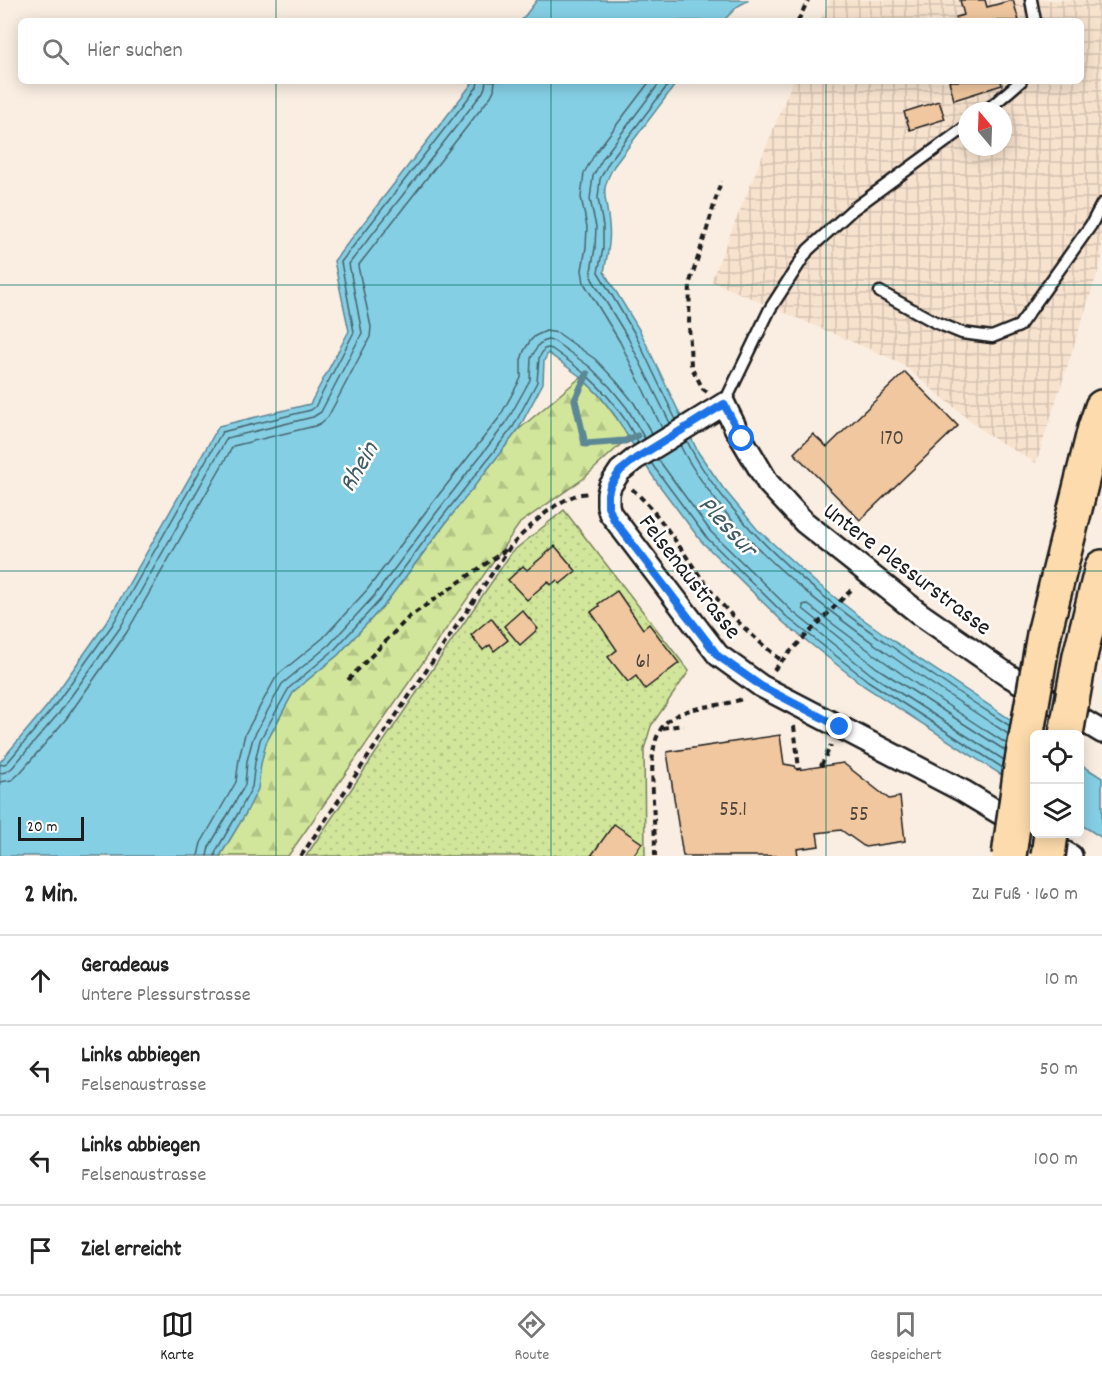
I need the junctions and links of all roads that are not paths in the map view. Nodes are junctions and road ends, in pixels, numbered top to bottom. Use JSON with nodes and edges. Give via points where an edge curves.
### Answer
{"nodes":[{"id":1,"x":1031,"y":0,"type":"edge"},
{"id":2,"x":1034,"y":18,"type":"edge"},
{"id":3,"x":1018,"y":84,"type":"edge"},
{"id":4,"x":996,"y":102,"type":"edge"},
{"id":5,"x":958,"y":133,"type":"edge"},
{"id":6,"x":1102,"y":204,"type":"edge"},
{"id":7,"x":880,"y":292,"type":"dead end"},
{"id":8,"x":724,"y":404,"type":"junction"},
{"id":9,"x":1102,"y":407,"type":"edge"},
{"id":10,"x":1102,"y":567,"type":"edge"},
{"id":11,"x":1067,"y":730,"type":"edge"},
{"id":12,"x":1102,"y":732,"type":"edge"},
{"id":13,"x":1050,"y":838,"type":"edge"},
{"id":14,"x":1009,"y":856,"type":"edge"},
{"id":15,"x":1048,"y":856,"type":"edge"},
{"id":16,"x":1071,"y":856,"type":"edge"}],
"edges":[{"from":1,"to":2,"type":"lane"},
{"from":3,"to":4,"type":"lane"},
{"from":5,"to":8,"type":"lane","via":[[852,210],[808,250],[770,309]]},
{"from":6,"to":7,"type":"lane","via":[[1018,326],[992,337],[944,326]]},
{"from":8,"to":12,"type":"street","name":"Untere Plessurstrasse","via":[[768,483],[804,522],[920,614],[1011,677]]},
{"from":8,"to":16,"type":"street","name":"Felsenaustrasse","via":[[620,471],[610,486],[617,489],[608,506],[614,520],[718,656],[761,686],[963,790]]},
{"from":9,"to":14,"type":"highway","bridge":true,"via":[[1044,634]]},
{"from":10,"to":11,"type":"highway","bridge":true},
{"from":13,"to":15,"type":"highway","bridge":true}]}
